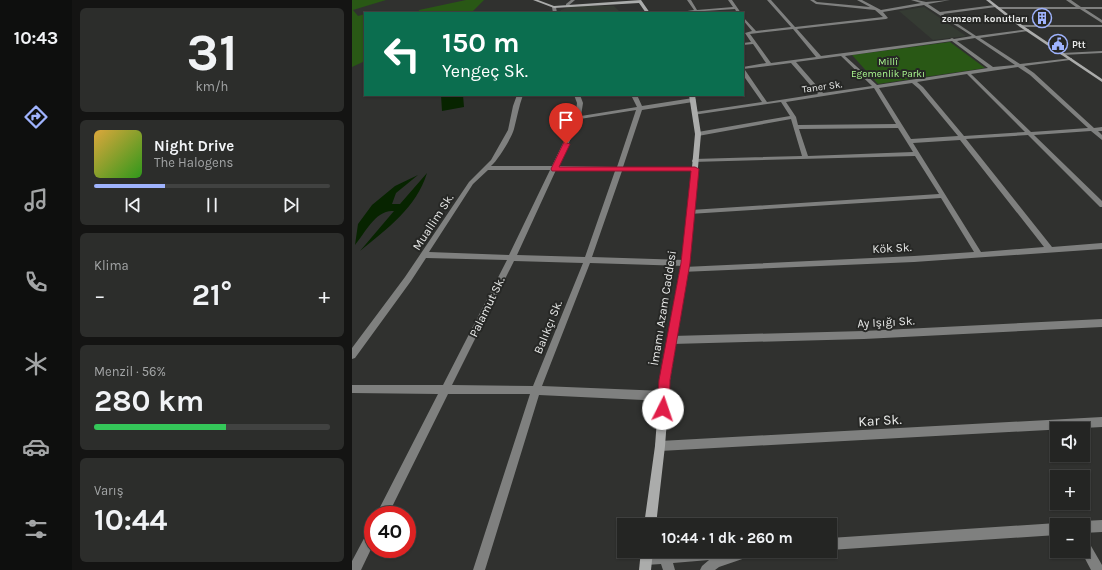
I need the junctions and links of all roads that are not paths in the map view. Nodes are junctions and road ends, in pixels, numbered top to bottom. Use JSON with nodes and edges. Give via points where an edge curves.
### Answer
{"nodes":[{"id":1,"x":535,"y":0,"type":"edge"},
{"id":2,"x":573,"y":0,"type":"edge"},
{"id":3,"x":689,"y":0,"type":"edge"},
{"id":4,"x":730,"y":0,"type":"edge"},
{"id":5,"x":770,"y":0,"type":"edge"},
{"id":6,"x":812,"y":0,"type":"edge"},
{"id":7,"x":859,"y":0,"type":"edge"},
{"id":8,"x":913,"y":0,"type":"edge"},
{"id":9,"x":948,"y":0,"type":"edge"},
{"id":10,"x":988,"y":0,"type":"edge"},
{"id":11,"x":1068,"y":0,"type":"edge"},
{"id":12,"x":640,"y":1,"type":"edge"},
{"id":13,"x":924,"y":3,"type":"junction"},
{"id":14,"x":567,"y":5,"type":"junction"},
{"id":15,"x":554,"y":6,"type":"junction"},
{"id":16,"x":996,"y":7,"type":"junction"},
{"id":17,"x":736,"y":8,"type":"junction"},
{"id":18,"x":1081,"y":8,"type":"junction"},
{"id":19,"x":1102,"y":8,"type":"edge"},
{"id":20,"x":875,"y":9,"type":"junction"},
{"id":21,"x":696,"y":11,"type":"junction"},
{"id":22,"x":555,"y":12,"type":"edge"},
{"id":23,"x":647,"y":12,"type":"edge"},
{"id":24,"x":686,"y":12,"type":"edge"},
{"id":25,"x":738,"y":12,"type":"edge"},
{"id":26,"x":880,"y":12,"type":"junction"},
{"id":27,"x":939,"y":13,"type":"junction"},
{"id":28,"x":744,"y":19,"type":"edge"},
{"id":29,"x":1102,"y":22,"type":"edge"},
{"id":30,"x":744,"y":25,"type":"edge"},
{"id":31,"x":748,"y":25,"type":"junction"},
{"id":32,"x":1021,"y":26,"type":"junction"},
{"id":33,"x":1102,"y":26,"type":"edge"},
{"id":34,"x":795,"y":28,"type":"junction"},
{"id":35,"x":1028,"y":30,"type":"junction"},
{"id":36,"x":755,"y":32,"type":"junction"},
{"id":37,"x":975,"y":36,"type":"junction"},
{"id":38,"x":952,"y":39,"type":"junction"},
{"id":39,"x":754,"y":43,"type":"junction"},
{"id":40,"x":744,"y":44,"type":"edge"},
{"id":41,"x":1102,"y":52,"type":"edge"},
{"id":42,"x":842,"y":54,"type":"junction"},
{"id":43,"x":1062,"y":54,"type":"junction"},
{"id":44,"x":818,"y":56,"type":"junction"},
{"id":45,"x":1070,"y":59,"type":"junction"},
{"id":46,"x":792,"y":61,"type":"junction"},
{"id":47,"x":769,"y":64,"type":"junction"},
{"id":48,"x":1020,"y":65,"type":"junction"},
{"id":49,"x":744,"y":69,"type":"edge"},
{"id":50,"x":992,"y":69,"type":"junction"},
{"id":51,"x":744,"y":71,"type":"edge"},
{"id":52,"x":968,"y":73,"type":"junction"},
{"id":53,"x":913,"y":81,"type":"junction"},
{"id":54,"x":1102,"y":81,"type":"edge"},
{"id":55,"x":876,"y":87,"type":"junction"},
{"id":56,"x":822,"y":95,"type":"junction"},
{"id":57,"x":520,"y":96,"type":"edge"},
{"id":58,"x":577,"y":96,"type":"edge"},
{"id":59,"x":634,"y":96,"type":"edge"},
{"id":60,"x":693,"y":97,"type":"edge"},
{"id":61,"x":784,"y":101,"type":"junction"},
{"id":62,"x":765,"y":103,"type":"junction"},
{"id":63,"x":640,"y":108,"type":"junction"},
{"id":64,"x":695,"y":114,"type":"junction"},
{"id":65,"x":792,"y":117,"type":"junction"},
{"id":66,"x":578,"y":118,"type":"junction"},
{"id":67,"x":901,"y":126,"type":"junction"},
{"id":68,"x":795,"y":127,"type":"junction"},
{"id":69,"x":1102,"y":129,"type":"edge"},
{"id":70,"x":1092,"y":130,"type":"junction"},
{"id":71,"x":698,"y":134,"type":"junction"},
{"id":72,"x":1031,"y":134,"type":"junction"},
{"id":73,"x":964,"y":138,"type":"junction"},
{"id":74,"x":1102,"y":138,"type":"edge"},
{"id":75,"x":910,"y":141,"type":"junction"},
{"id":76,"x":918,"y":154,"type":"junction"},
{"id":77,"x":805,"y":158,"type":"junction"},
{"id":78,"x":695,"y":165,"type":"junction"},
{"id":79,"x":485,"y":168,"type":"junction"},
{"id":80,"x":554,"y":169,"type":"junction"},
{"id":81,"x":619,"y":170,"type":"junction"},
{"id":82,"x":944,"y":196,"type":"junction"},
{"id":83,"x":1102,"y":205,"type":"edge"},
{"id":84,"x":692,"y":212,"type":"junction"},
{"id":85,"x":1102,"y":246,"type":"edge"},
{"id":86,"x":1050,"y":249,"type":"junction"},
{"id":87,"x":979,"y":254,"type":"junction"},
{"id":88,"x":424,"y":255,"type":"junction"},
{"id":89,"x":512,"y":257,"type":"junction"},
{"id":90,"x":588,"y":259,"type":"junction"},
{"id":91,"x":685,"y":266,"type":"junction"},
{"id":92,"x":1102,"y":323,"type":"edge"},
{"id":93,"x":672,"y":340,"type":"junction"},
{"id":94,"x":352,"y":356,"type":"edge"},
{"id":95,"x":352,"y":389,"type":"edge"},
{"id":96,"x":446,"y":390,"type":"junction"},
{"id":97,"x":536,"y":390,"type":"junction"},
{"id":98,"x":664,"y":396,"type":"junction"},
{"id":99,"x":1102,"y":422,"type":"edge"},
{"id":100,"x":660,"y":446,"type":"junction"},
{"id":101,"x":387,"y":506,"type":"edge"},
{"id":102,"x":651,"y":518,"type":"edge"},
{"id":103,"x":1102,"y":526,"type":"edge"},
{"id":104,"x":1090,"y":527,"type":"edge"},
{"id":105,"x":1050,"y":529,"type":"edge"},
{"id":106,"x":837,"y":544,"type":"edge"},
{"id":107,"x":364,"y":551,"type":"edge"},
{"id":108,"x":1090,"y":556,"type":"edge"},
{"id":109,"x":665,"y":558,"type":"joint"},
{"id":110,"x":728,"y":558,"type":"edge"},
{"id":111,"x":646,"y":560,"type":"edge"},
{"id":112,"x":354,"y":570,"type":"edge"},
{"id":113,"x":479,"y":570,"type":"edge"},
{"id":114,"x":670,"y":570,"type":"edge"},
{"id":115,"x":706,"y":570,"type":"edge"},
{"id":116,"x":1098,"y":570,"type":"edge"}],
"edges":[{"from":1,"to":15,"type":"street"},
{"from":2,"to":14,"type":"street"},
{"from":3,"to":21,"type":"street"},
{"from":4,"to":17,"type":"street"},
{"from":5,"to":34,"type":"street"},
{"from":6,"to":20,"type":"street","via":[[816,3]]},
{"from":7,"to":20,"type":"street"},
{"from":8,"to":13,"type":"street"},
{"from":9,"to":13,"type":"street"},
{"from":10,"to":16,"type":"street"},
{"from":11,"to":18,"type":"street"},
{"from":12,"to":14,"type":"street"},
{"from":12,"to":23,"type":"street"},
{"from":13,"to":26,"type":"street"},
{"from":13,"to":27,"type":"street"},
{"from":14,"to":15,"type":"street"},
{"from":15,"to":22,"type":"street"},
{"from":16,"to":18,"type":"street"},
{"from":16,"to":27,"type":"street"},
{"from":16,"to":32,"type":"street"},
{"from":17,"to":21,"type":"street"},
{"from":17,"to":25,"type":"street"},
{"from":18,"to":19,"type":"street"},
{"from":18,"to":29,"type":"street"},
{"from":20,"to":26,"type":"street"},
{"from":21,"to":24,"type":"street"},
{"from":26,"to":34,"type":"street","via":[[886,18]]},
{"from":27,"to":37,"type":"street"},
{"from":28,"to":31,"type":"street"},
{"from":30,"to":31,"type":"street"},
{"from":31,"to":36,"type":"street"},
{"from":32,"to":33,"type":"street"},
{"from":32,"to":35,"type":"street"},
{"from":34,"to":36,"type":"street"},
{"from":34,"to":44,"type":"street"},
{"from":35,"to":37,"type":"street"},
{"from":35,"to":43,"type":"street"},
{"from":36,"to":39,"type":"street","via":[[747,33]]},
{"from":37,"to":38,"type":"street"},
{"from":37,"to":48,"type":"street"},
{"from":38,"to":42,"type":"street"},
{"from":38,"to":50,"type":"street"},
{"from":39,"to":40,"type":"street"},
{"from":39,"to":47,"type":"street"},
{"from":41,"to":43,"type":"street"},
{"from":42,"to":44,"type":"street"},
{"from":42,"to":55,"type":"street"},
{"from":43,"to":45,"type":"street"},
{"from":44,"to":46,"type":"street"},
{"from":45,"to":48,"type":"street","name":"Taner Sk."},
{"from":45,"to":54,"type":"street"},
{"from":46,"to":47,"type":"street"},
{"from":46,"to":56,"type":"street"},
{"from":47,"to":49,"type":"street"},
{"from":48,"to":50,"type":"street","name":"Taner Sk."},
{"from":48,"to":70,"type":"street"},
{"from":50,"to":52,"type":"street","name":"Taner Sk."},
{"from":51,"to":62,"type":"street"},
{"from":52,"to":53,"type":"street","name":"Taner Sk."},
{"from":52,"to":72,"type":"street"},
{"from":53,"to":55,"type":"street","name":"Taner Sk."},
{"from":53,"to":73,"type":"street"},
{"from":55,"to":56,"type":"street","name":"Taner Sk."},
{"from":55,"to":67,"type":"street"},
{"from":56,"to":61,"type":"street","name":"Taner Sk."},
{"from":57,"to":79,"type":"street","name":"Muallim Sk.","via":[[511,130],[493,161]]},
{"from":58,"to":66,"type":"street","name":"Palamut Sk.","via":[[580,103]]},
{"from":59,"to":63,"type":"street"},
{"from":60,"to":63,"type":"street"},
{"from":60,"to":64,"type":"street","name":"İmamı Azam Caddesi"},
{"from":61,"to":62,"type":"street","name":"Taner Sk."},
{"from":61,"to":65,"type":"street"},
{"from":62,"to":64,"type":"street","name":"Taner Sk."},
{"from":63,"to":66,"type":"street"},
{"from":63,"to":81,"type":"street","name":"Balıkçı Sk."},
{"from":64,"to":71,"type":"street","name":"İmamı Azam Caddesi"},
{"from":65,"to":68,"type":"street"},
{"from":65,"to":71,"type":"street"},
{"from":66,"to":80,"type":"street","name":"Palamut Sk."},
{"from":67,"to":68,"type":"street"},
{"from":67,"to":75,"type":"street"},
{"from":68,"to":77,"type":"street"},
{"from":69,"to":70,"type":"street"},
{"from":70,"to":72,"type":"street"},
{"from":70,"to":74,"type":"street"},
{"from":71,"to":78,"type":"street","name":"İmamı Azam Caddesi"},
{"from":72,"to":73,"type":"street"},
{"from":72,"to":83,"type":"street"},
{"from":73,"to":75,"type":"street"},
{"from":73,"to":86,"type":"street"},
{"from":75,"to":76,"type":"street"},
{"from":76,"to":77,"type":"street"},
{"from":76,"to":82,"type":"street"},
{"from":77,"to":78,"type":"street"},
{"from":78,"to":81,"type":"street"},
{"from":78,"to":84,"type":"street","name":"İmamı Azam Caddesi"},
{"from":79,"to":80,"type":"street"},
{"from":79,"to":88,"type":"street","name":"Muallim Sk.","via":[[471,183]]},
{"from":80,"to":81,"type":"street"},
{"from":80,"to":89,"type":"street","name":"Palamut Sk."},
{"from":81,"to":90,"type":"street","name":"Balıkçı Sk."},
{"from":82,"to":84,"type":"street"},
{"from":82,"to":87,"type":"street"},
{"from":84,"to":91,"type":"street","name":"İmamı Azam Caddesi"},
{"from":85,"to":86,"type":"street","name":"Kök Sk."},
{"from":86,"to":87,"type":"street","name":"Kök Sk."},
{"from":87,"to":91,"type":"street","name":"Kök Sk."},
{"from":88,"to":89,"type":"street","name":"Kök Sk."},
{"from":88,"to":94,"type":"street","name":"Muallim Sk."},
{"from":89,"to":90,"type":"street","name":"Kök Sk."},
{"from":89,"to":96,"type":"street","name":"Palamut Sk."},
{"from":90,"to":91,"type":"street","name":"Kök Sk."},
{"from":90,"to":97,"type":"street","name":"Balıkçı Sk."},
{"from":91,"to":93,"type":"street","name":"İmamı Azam Caddesi"},
{"from":92,"to":93,"type":"street","name":"Ay Işığı Sk.","via":[[864,335]]},
{"from":93,"to":98,"type":"street","name":"İmamı Azam Caddesi"},
{"from":95,"to":96,"type":"street"},
{"from":96,"to":97,"type":"street"},
{"from":96,"to":101,"type":"street","name":"Palamut Sk."},
{"from":97,"to":98,"type":"street"},
{"from":97,"to":113,"type":"street","name":"Balıkçı Sk."},
{"from":98,"to":100,"type":"street","name":"İmamı Azam Caddesi"},
{"from":99,"to":100,"type":"street","name":"Kar Sk."},
{"from":100,"to":102,"type":"street","name":"İmamı Azam Caddesi"},
{"from":103,"to":104,"type":"street"},
{"from":105,"to":106,"type":"street"},
{"from":107,"to":112,"type":"street"},
{"from":108,"to":116,"type":"street"},
{"from":109,"to":111,"type":"street"},
{"from":109,"to":114,"type":"street"},
{"from":110,"to":115,"type":"street","via":[[716,562]]}]}
